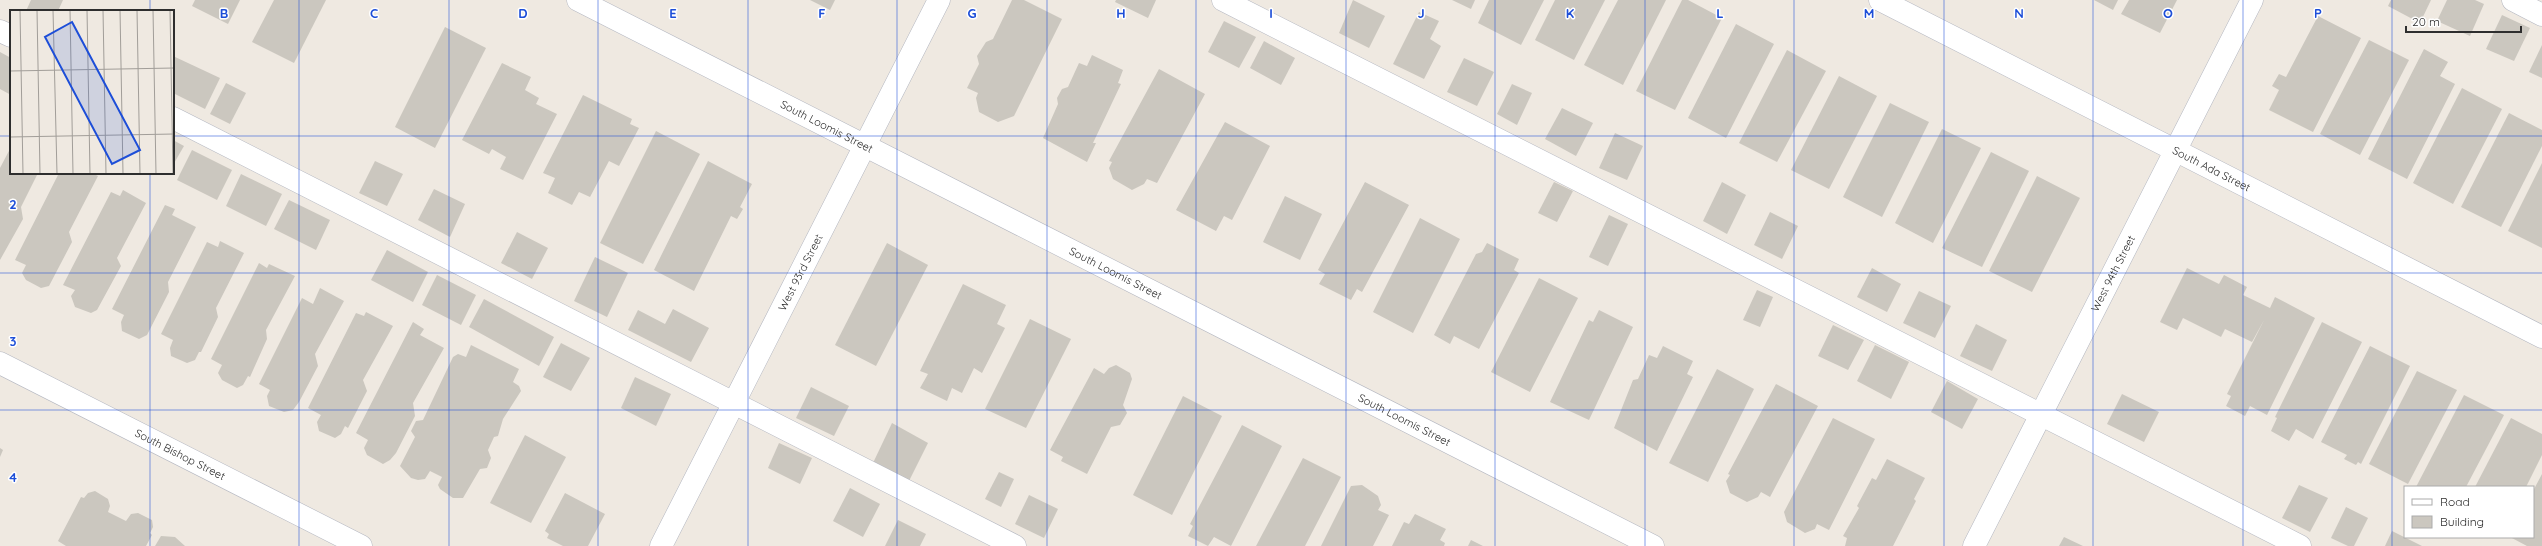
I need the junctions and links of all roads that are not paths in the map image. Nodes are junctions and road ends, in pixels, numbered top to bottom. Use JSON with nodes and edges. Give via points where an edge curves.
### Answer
{"nodes":[{"id":1,"x":578,"y":0,"type":"edge"},
{"id":2,"x":940,"y":0,"type":"edge"},
{"id":3,"x":1223,"y":0,"type":"edge"},
{"id":4,"x":1880,"y":0,"type":"edge"},
{"id":5,"x":2252,"y":0,"type":"edge"},
{"id":6,"x":2513,"y":0,"type":"edge"},
{"id":7,"x":2542,"y":15,"type":"edge"},
{"id":8,"x":0,"y":31,"type":"edge"},
{"id":9,"x":10,"y":36,"type":"edge"},
{"id":10,"x":174,"y":119,"type":"edge"},
{"id":11,"x":865,"y":146,"type":"junction"},
{"id":12,"x":2175,"y":150,"type":"junction"},
{"id":13,"x":2542,"y":337,"type":"edge"},
{"id":14,"x":0,"y":363,"type":"edge"},
{"id":15,"x":734,"y":402,"type":"junction"},
{"id":16,"x":2041,"y":414,"type":"junction"},
{"id":17,"x":361,"y":546,"type":"edge"},
{"id":18,"x":661,"y":546,"type":"edge"},
{"id":19,"x":1015,"y":546,"type":"edge"},
{"id":20,"x":1653,"y":546,"type":"edge"},
{"id":21,"x":1974,"y":546,"type":"edge"},
{"id":22,"x":2300,"y":546,"type":"edge"}],
"edges":[{"from":1,"to":11,"type":"street","name":"South Loomis Street"},
{"from":2,"to":11,"type":"street","name":"West 93rd Street"},
{"from":3,"to":16,"type":"street"},
{"from":4,"to":12,"type":"street","name":"South Ada Street"},
{"from":5,"to":12,"type":"street","name":"West 94th Street"},
{"from":6,"to":7,"type":"street"},
{"from":8,"to":9,"type":"street"},
{"from":10,"to":15,"type":"street"},
{"from":11,"to":15,"type":"street","name":"West 93rd Street"},
{"from":11,"to":20,"type":"street","name":"South Loomis Street"},
{"from":12,"to":13,"type":"street","name":"South Ada Street"},
{"from":12,"to":16,"type":"street","name":"West 94th Street"},
{"from":14,"to":17,"type":"street","name":"South Bishop Street"},
{"from":15,"to":18,"type":"street","name":"West 93rd Street"},
{"from":15,"to":19,"type":"street"},
{"from":16,"to":21,"type":"street","name":"West 94th Street"},
{"from":16,"to":22,"type":"street"}]}
